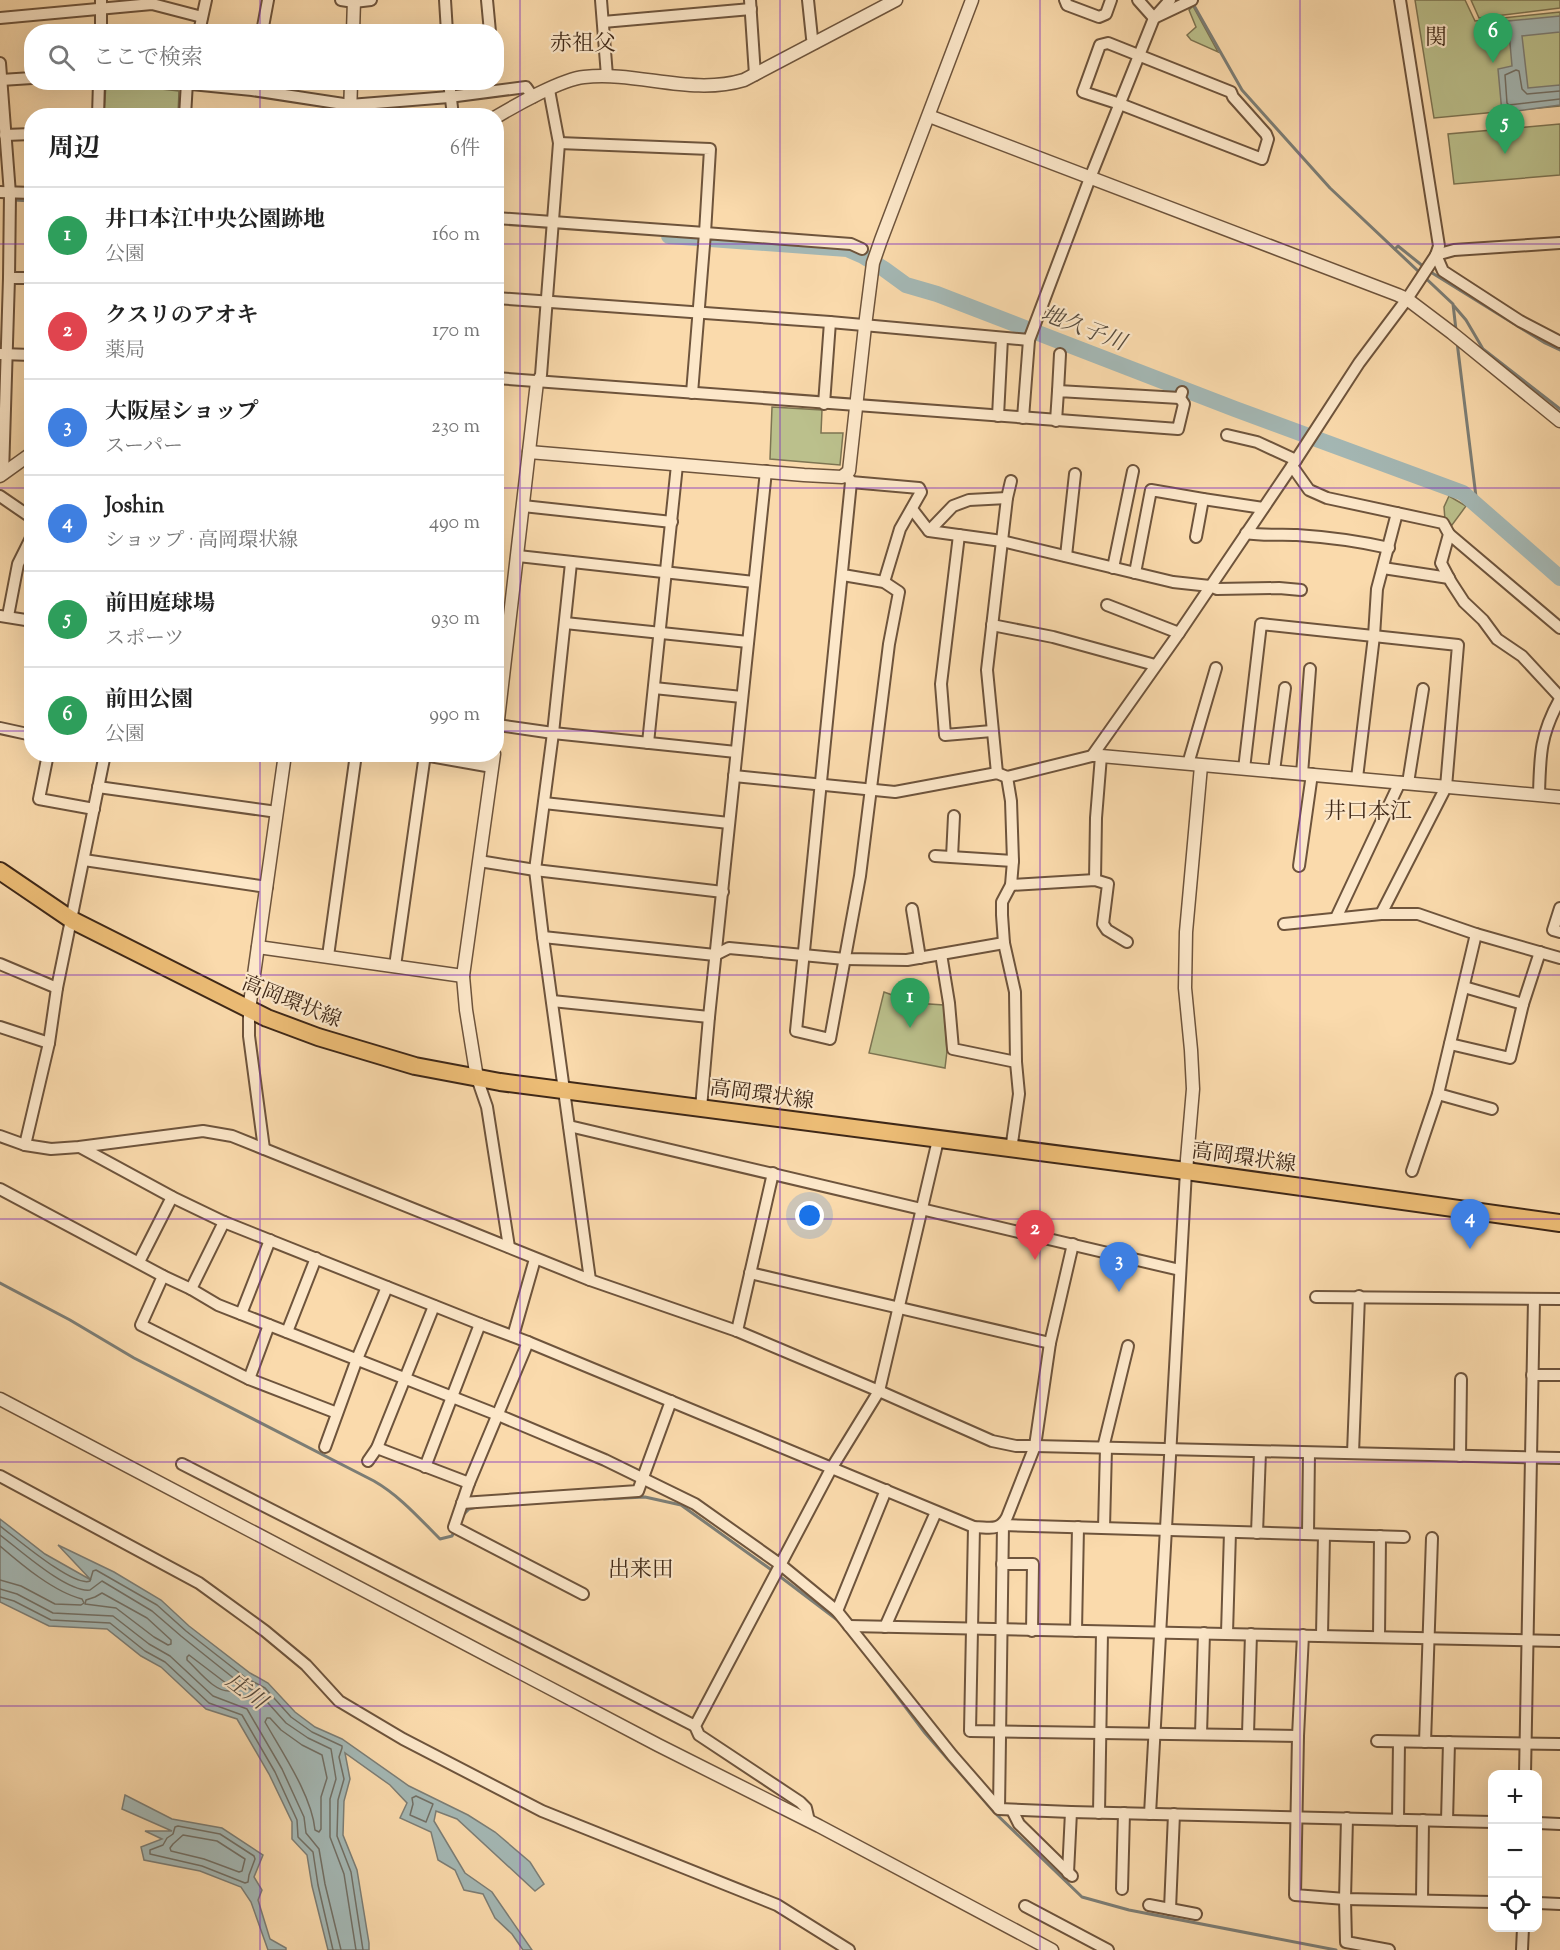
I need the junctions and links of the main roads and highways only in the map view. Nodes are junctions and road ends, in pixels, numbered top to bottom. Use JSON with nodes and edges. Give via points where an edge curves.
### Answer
{"nodes":[{"id":1,"x":0,"y":871,"type":"edge"},
{"id":2,"x":1560,"y":1223,"type":"edge"}],
"edges":[{"from":1,"to":2,"type":"main road","name":"高岡環状線","via":[[72,920],[249,1010],[328,1040],[415,1066],[564,1090]]}]}
